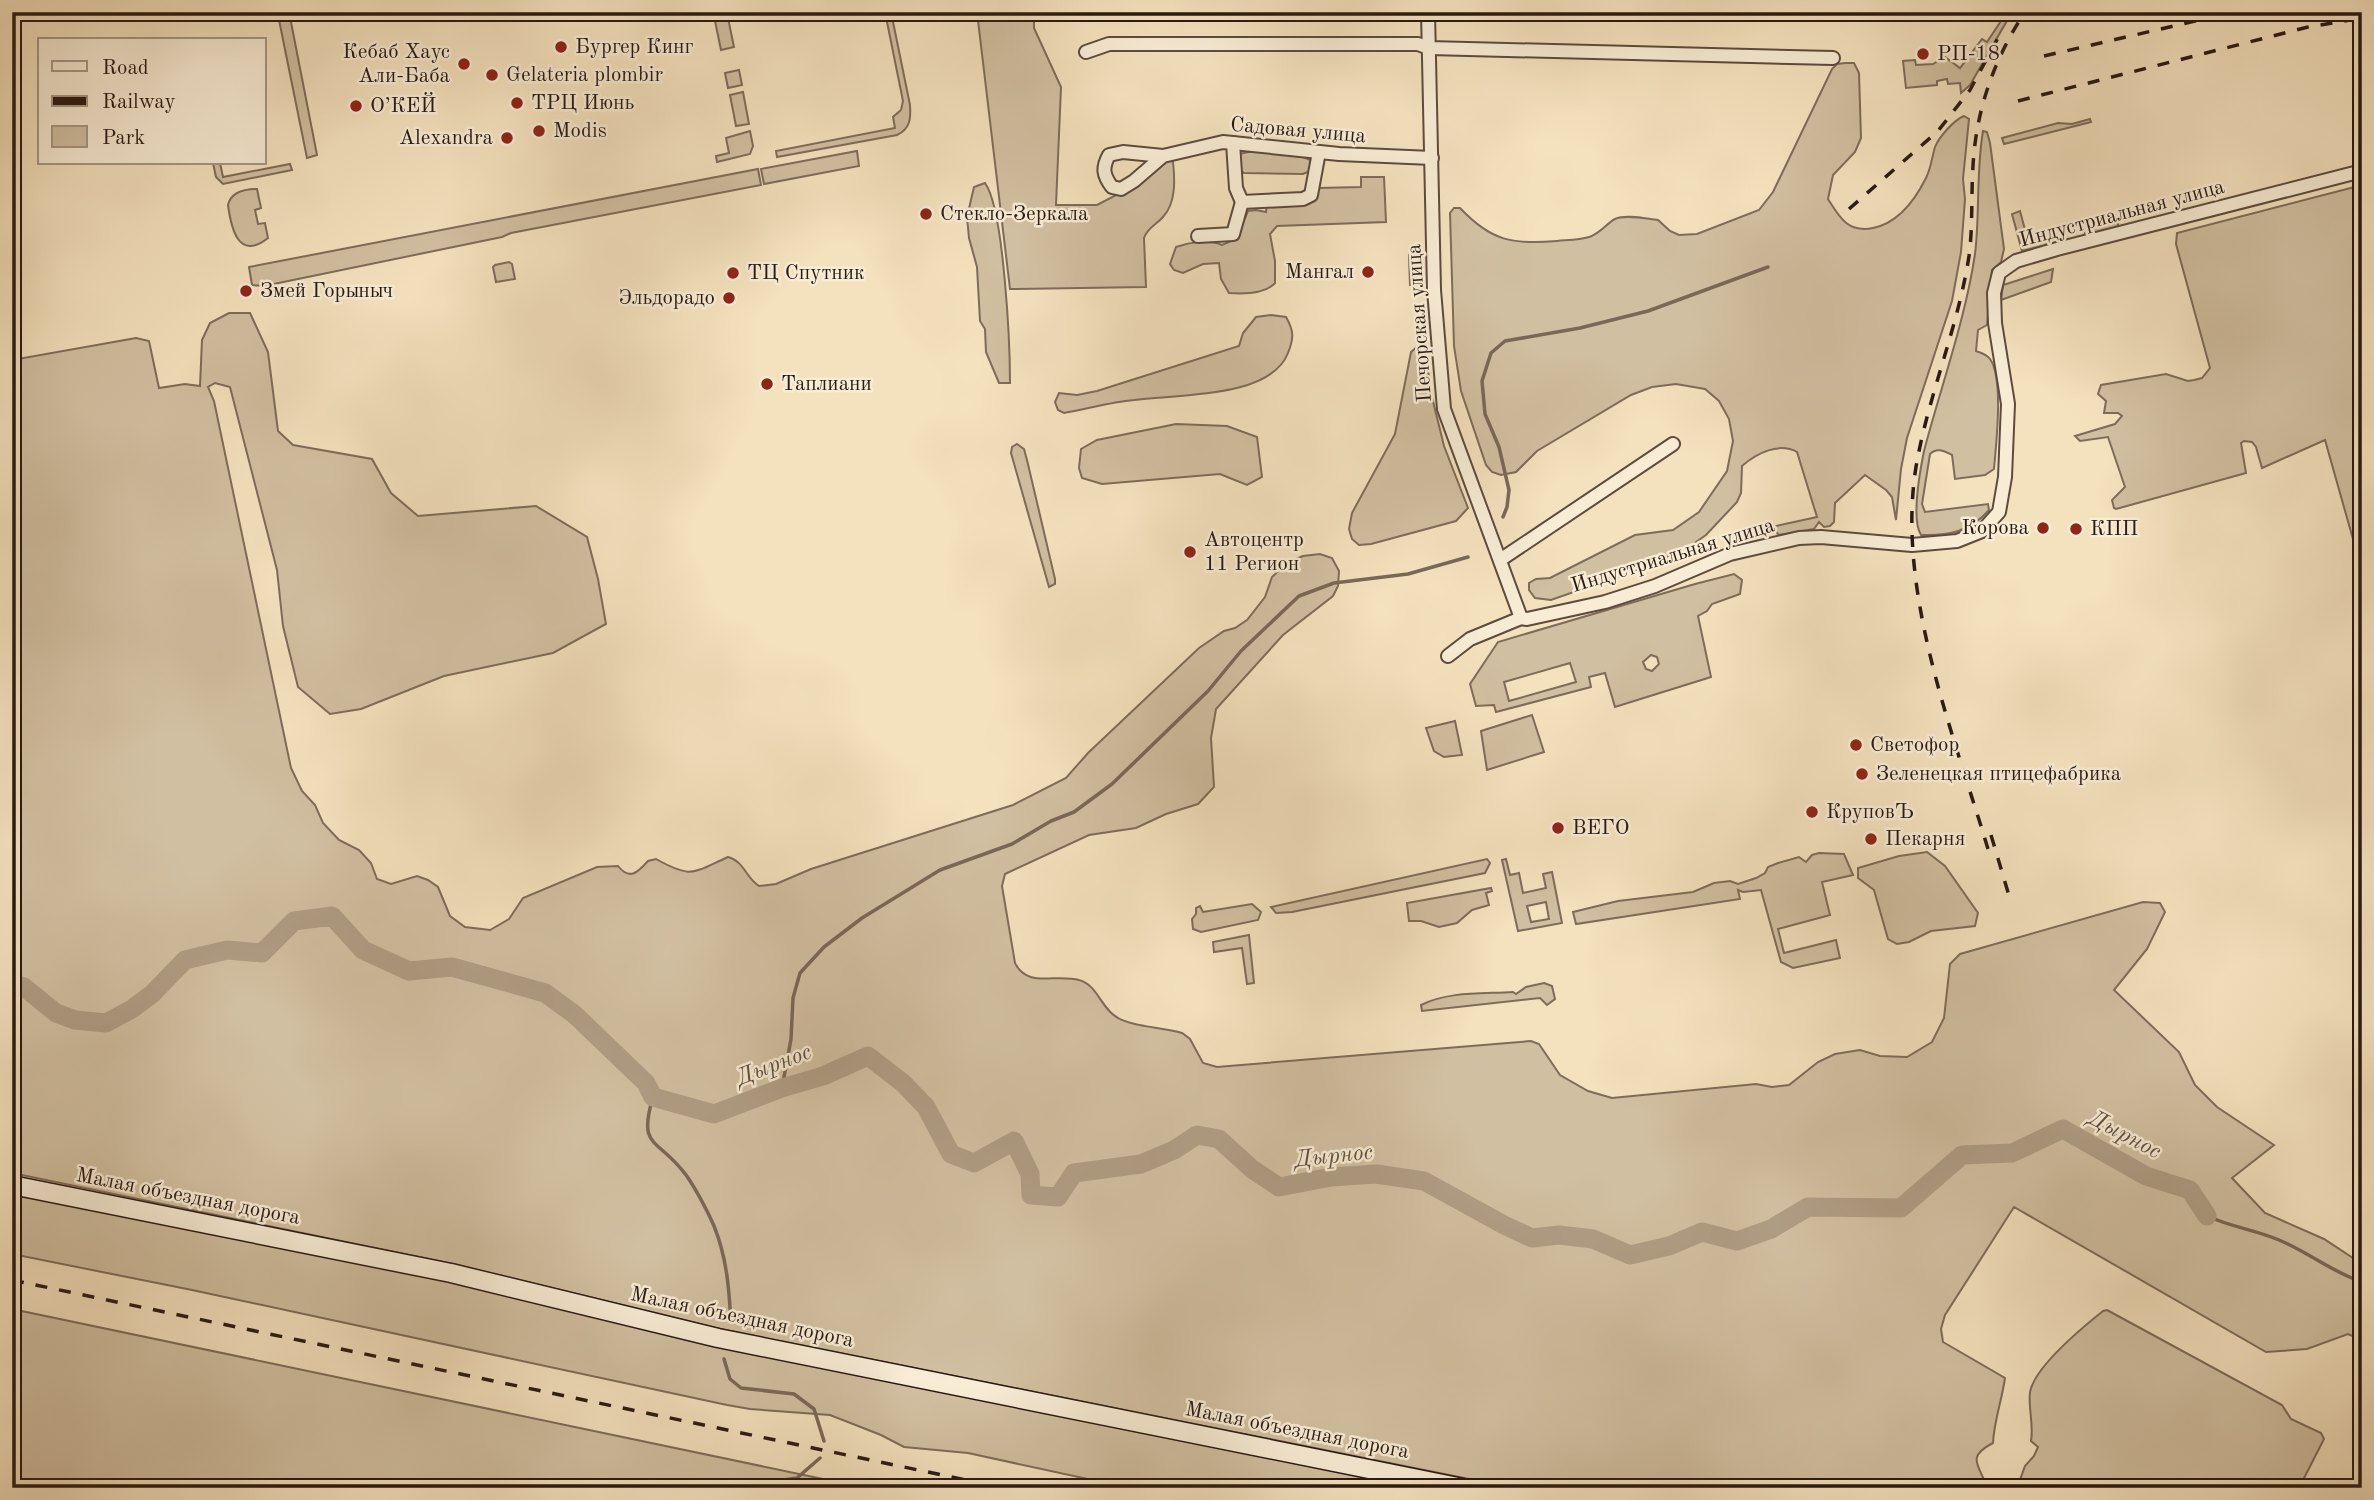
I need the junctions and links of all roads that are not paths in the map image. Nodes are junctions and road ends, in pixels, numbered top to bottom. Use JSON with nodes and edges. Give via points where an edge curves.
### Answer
{"nodes":[{"id":1,"x":1429,"y":12,"type":"edge"},
{"id":2,"x":1429,"y":48,"type":"junction"},
{"id":3,"x":1086,"y":52,"type":"dead end"},
{"id":4,"x":1833,"y":58,"type":"dead end"},
{"id":5,"x":1233,"y":143,"type":"junction"},
{"id":6,"x":1319,"y":152,"type":"junction"},
{"id":7,"x":1163,"y":156,"type":"dead end"},
{"id":8,"x":1432,"y":158,"type":"junction"},
{"id":9,"x":2362,"y":171,"type":"edge"},
{"id":10,"x":1242,"y":202,"type":"junction"},
{"id":11,"x":1198,"y":236,"type":"dead end"},
{"id":12,"x":1673,"y":444,"type":"dead end"},
{"id":13,"x":1500,"y":560,"type":"junction"},
{"id":14,"x":1524,"y":619,"type":"junction"},
{"id":15,"x":1448,"y":656,"type":"dead end"},
{"id":16,"x":12,"y":1185,"type":"edge"},
{"id":17,"x":1464,"y":1488,"type":"edge"}],
"edges":[{"from":1,"to":2,"type":"street","name":"Печорская улица"},
{"from":2,"to":3,"type":"street","via":[[1418,44],[1181,42],[1109,44]]},
{"from":2,"to":4,"type":"street"},
{"from":2,"to":8,"type":"street","name":"Печорская улица"},
{"from":5,"to":6,"type":"street","name":"Садовая улица"},
{"from":5,"to":7,"type":"street","name":"Садовая улица"},
{"from":5,"to":10,"type":"street","via":[[1236,188]]},
{"from":6,"to":8,"type":"street","name":"Садовая улица"},
{"from":6,"to":10,"type":"street","via":[[1311,195]]},
{"from":8,"to":13,"type":"street","name":"Печорская улица","via":[[1434,290],[1444,409]]},
{"from":9,"to":14,"type":"street","name":"Индустриальная улица","via":[[2057,249],[2016,261],[1999,273],[1994,293],[2008,404],[2005,477],[1999,512],[1975,536],[1912,545],[1798,538],[1731,554],[1605,602]]},
{"from":10,"to":11,"type":"street","via":[[1233,234]]},
{"from":12,"to":13,"type":"street"},
{"from":13,"to":14,"type":"street","name":"Печорская улица"},
{"from":14,"to":15,"type":"street","via":[[1470,639]]},
{"from":16,"to":17,"type":"street","name":"Малая объездная дорога","via":[[451,1273],[718,1338]]}]}
